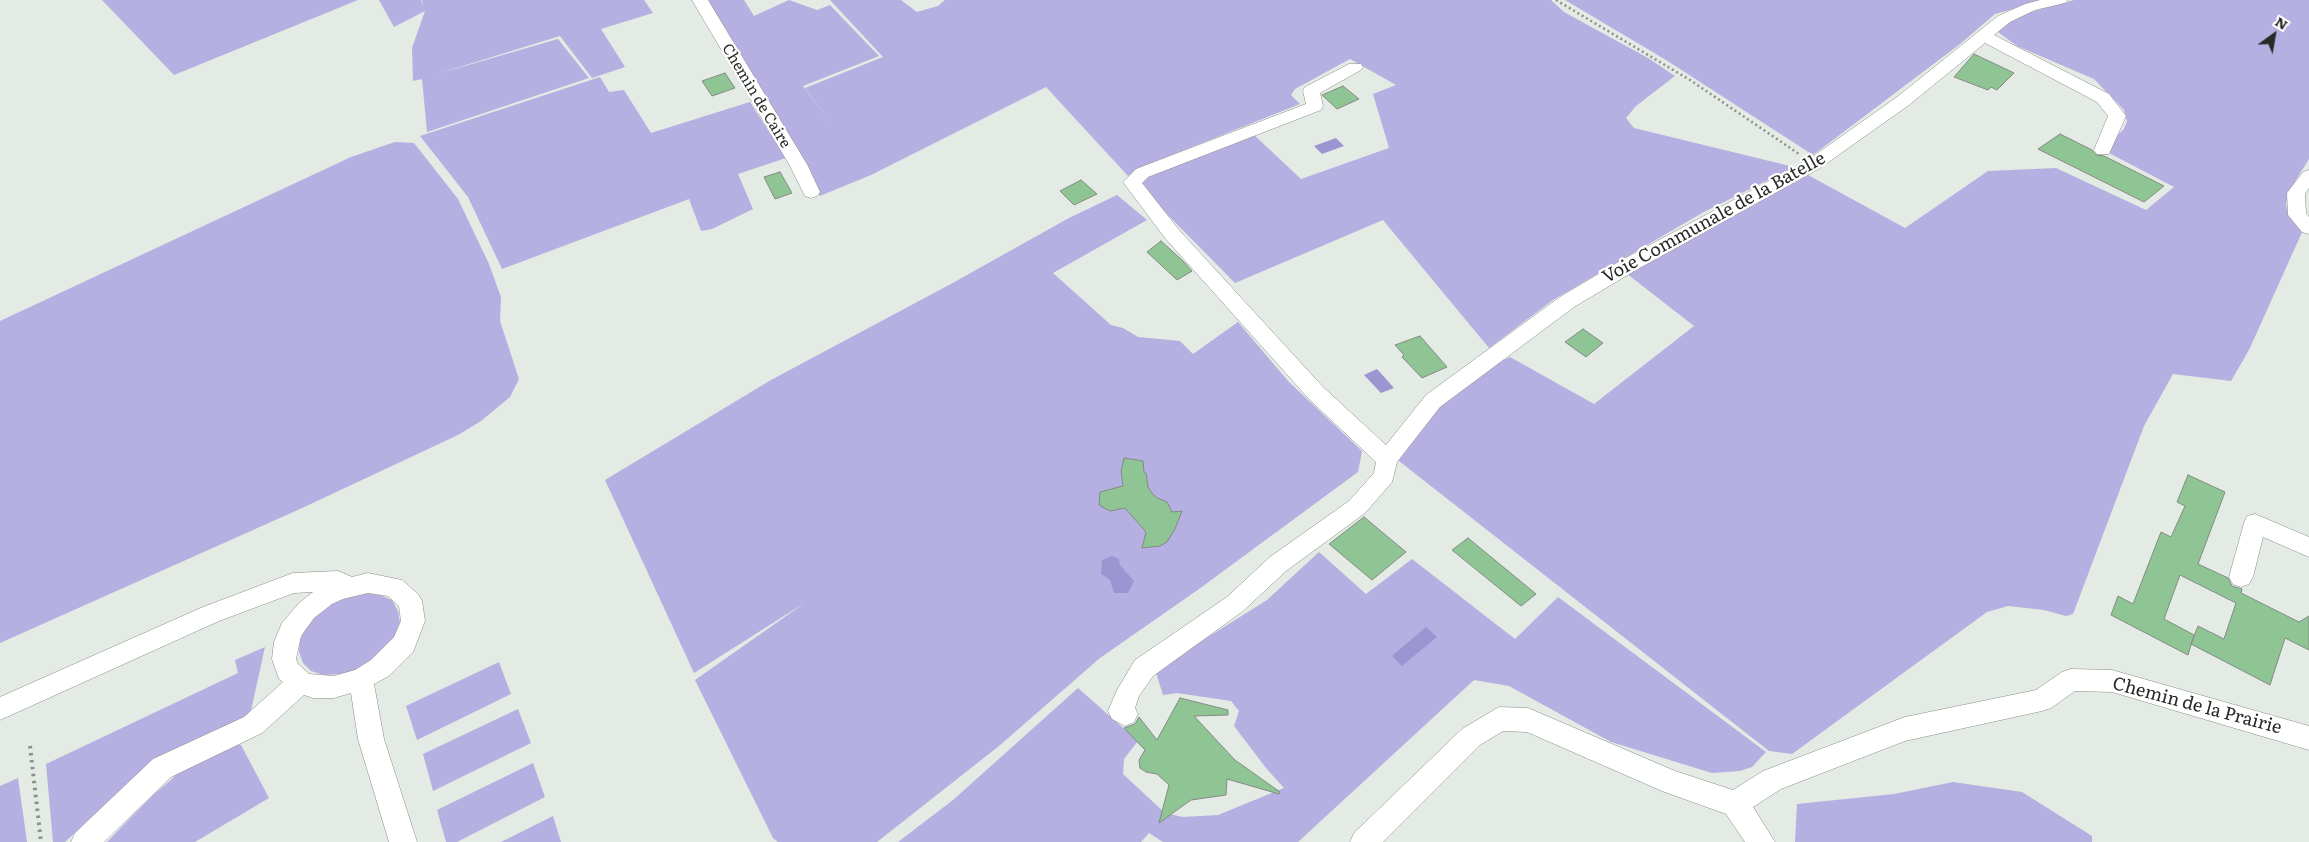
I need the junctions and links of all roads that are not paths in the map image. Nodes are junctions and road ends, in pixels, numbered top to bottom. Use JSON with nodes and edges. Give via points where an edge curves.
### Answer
{"nodes":[{"id":1,"x":700,"y":0,"type":"edge"},
{"id":2,"x":2060,"y":0,"type":"edge"},
{"id":3,"x":1984,"y":36,"type":"junction"},
{"id":4,"x":1355,"y":67,"type":"dead end"},
{"id":5,"x":2103,"y":150,"type":"dead end"},
{"id":6,"x":2309,"y":176,"type":"edge"},
{"id":7,"x":811,"y":192,"type":"dead end"},
{"id":8,"x":2309,"y":228,"type":"edge"},
{"id":9,"x":1386,"y":459,"type":"junction"},
{"id":10,"x":2309,"y":547,"type":"edge"},
{"id":11,"x":2241,"y":577,"type":"dead end"},
{"id":12,"x":350,"y":587,"type":"junction"},
{"id":13,"x":360,"y":679,"type":"junction"},
{"id":14,"x":300,"y":682,"type":"junction"},
{"id":15,"x":0,"y":709,"type":"edge"},
{"id":16,"x":1125,"y":714,"type":"dead end"},
{"id":17,"x":2309,"y":738,"type":"edge"},
{"id":18,"x":1735,"y":804,"type":"junction"},
{"id":19,"x":85,"y":842,"type":"edge"},
{"id":20,"x":403,"y":842,"type":"edge"},
{"id":21,"x":1364,"y":842,"type":"edge"},
{"id":22,"x":1761,"y":842,"type":"edge"}],
"edges":[{"from":1,"to":7,"type":"street","name":"Chemin de Caire","via":[[799,166]]},
{"from":2,"to":3,"type":"street","name":"Voie Communale de la Batelle","via":[[2030,7],[2004,19]]},
{"from":3,"to":5,"type":"street","via":[[2103,98],[2118,116]]},
{"from":3,"to":9,"type":"street","name":"Voie Communale de la Batelle","via":[[1903,101],[1814,164],[1567,302],[1433,401]]},
{"from":4,"to":9,"type":"street","via":[[1311,91],[1314,106],[1142,173],[1132,182],[1172,234],[1316,393]]},
{"from":6,"to":8,"type":"street","via":[[2296,193],[2297,215]]},
{"from":9,"to":16,"type":"street","via":[[1384,476],[1357,508],[1278,564],[1235,604],[1144,668],[1129,690],[1121,711]]},
{"from":10,"to":11,"type":"street","via":[[2255,524]]},
{"from":12,"to":13,"type":"street","via":[[368,583],[394,587],[410,602],[413,621],[404,644],[380,668]]},
{"from":12,"to":14,"type":"street","via":[[324,597],[306,611],[291,630],[284,659],[288,671]]},
{"from":12,"to":15,"type":"street","via":[[338,581],[293,583],[211,614]]},
{"from":13,"to":14,"type":"street","via":[[334,687],[313,687]]},
{"from":13,"to":20,"type":"street","via":[[371,739]]},
{"from":14,"to":19,"type":"street","via":[[253,725],[162,768]]},
{"from":17,"to":18,"type":"street","name":"Chemin de la Prairie","via":[[2112,681],[2071,680],[2042,700],[1905,729],[1772,780]]},
{"from":18,"to":21,"type":"street","via":[[1671,782],[1528,720],[1499,719],[1471,737]]},
{"from":18,"to":22,"type":"street"}]}
